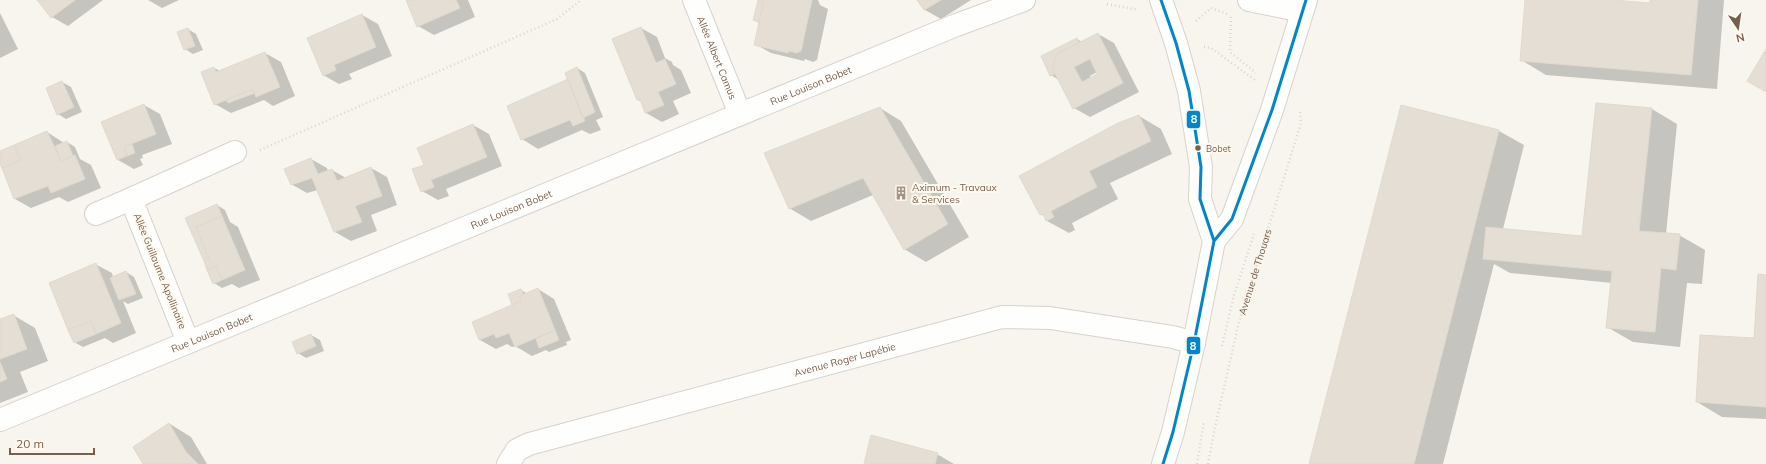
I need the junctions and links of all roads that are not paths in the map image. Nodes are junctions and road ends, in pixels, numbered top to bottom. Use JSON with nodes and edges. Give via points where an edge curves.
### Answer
{"nodes":[{"id":1,"x":694,"y":0,"type":"edge"},
{"id":2,"x":1024,"y":0,"type":"edge"},
{"id":3,"x":1161,"y":0,"type":"edge"},
{"id":4,"x":1249,"y":0,"type":"edge"},
{"id":5,"x":1304,"y":6,"type":"edge"},
{"id":6,"x":740,"y":114,"type":"junction"},
{"id":7,"x":235,"y":152,"type":"road end"},
{"id":8,"x":131,"y":200,"type":"junction"},
{"id":9,"x":96,"y":214,"type":"dead end"},
{"id":10,"x":1214,"y":241,"type":"junction"},
{"id":11,"x":188,"y":342,"type":"junction"},
{"id":12,"x":1194,"y":343,"type":"junction"},
{"id":13,"x":0,"y":420,"type":"edge"},
{"id":14,"x":508,"y":464,"type":"edge"},
{"id":15,"x":1163,"y":464,"type":"edge"}],
"edges":[{"from":1,"to":6,"type":"street","name":"Allée Albert Camus"},
{"from":2,"to":6,"type":"street","name":"Rue Louison Bobet"},
{"from":3,"to":10,"type":"street","via":[[1189,91],[1201,167],[1200,199]]},
{"from":4,"to":5,"type":"street"},
{"from":5,"to":10,"type":"street","via":[[1278,93],[1232,219]]},
{"from":6,"to":11,"type":"street","name":"Rue Louison Bobet"},
{"from":7,"to":8,"type":"street"},
{"from":8,"to":9,"type":"street"},
{"from":8,"to":11,"type":"street","name":"Allée Guillaume Apollinaire"},
{"from":10,"to":12,"type":"street"},
{"from":11,"to":13,"type":"street","name":"Rue Louison Bobet"},
{"from":12,"to":14,"type":"street","name":"Avenue Roger Lapébie","via":[[1173,337],[1050,318],[1002,317],[528,444],[517,450]]},
{"from":12,"to":15,"type":"street"}]}
